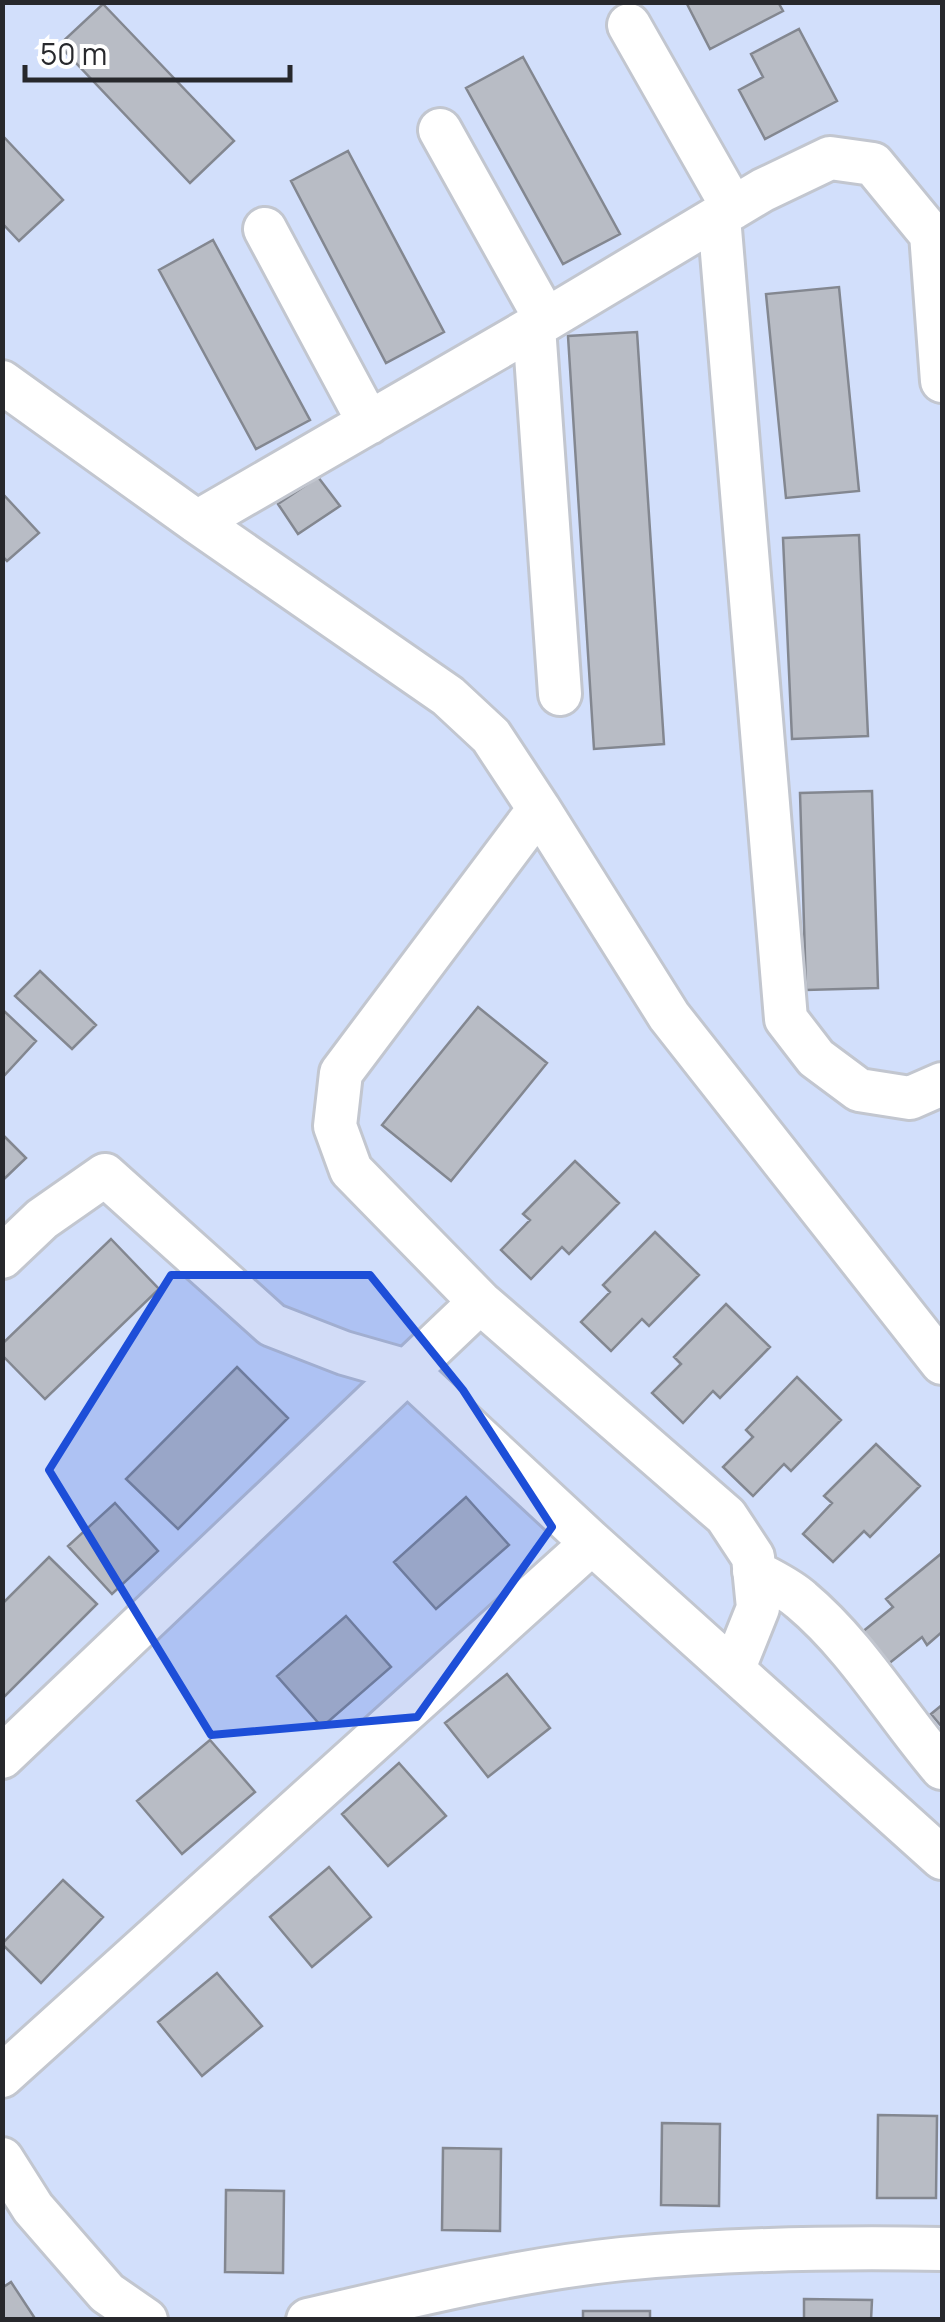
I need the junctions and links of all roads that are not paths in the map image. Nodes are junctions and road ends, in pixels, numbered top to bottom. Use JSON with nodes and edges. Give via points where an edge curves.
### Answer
{"nodes":[{"id":1,"x":629,"y":25,"type":"dead end"},
{"id":2,"x":440,"y":130,"type":"dead end"},
{"id":3,"x":726,"y":212,"type":"junction"},
{"id":4,"x":265,"y":228,"type":"dead end"},
{"id":5,"x":937,"y":241,"type":"edge"},
{"id":6,"x":540,"y":324,"type":"junction"},
{"id":7,"x":942,"y":382,"type":"edge"},
{"id":8,"x":8,"y":398,"type":"edge"},
{"id":9,"x":369,"y":423,"type":"junction"},
{"id":10,"x":198,"y":522,"type":"junction"},
{"id":11,"x":560,"y":694,"type":"dead end"},
{"id":12,"x":539,"y":808,"type":"junction"},
{"id":13,"x":942,"y":1084,"type":"edge"},
{"id":14,"x":2,"y":1257,"type":"edge"},
{"id":15,"x":480,"y":1302,"type":"junction"},
{"id":16,"x":942,"y":1363,"type":"edge"},
{"id":17,"x":407,"y":1371,"type":"junction"},
{"id":18,"x":592,"y":1543,"type":"junction"},
{"id":19,"x":754,"y":1571,"type":"junction"},
{"id":20,"x":734,"y":1668,"type":"junction"},
{"id":21,"x":2,"y":1757,"type":"edge"},
{"id":22,"x":942,"y":1768,"type":"edge"},
{"id":23,"x":942,"y":1858,"type":"edge"},
{"id":24,"x":2,"y":2076,"type":"edge"},
{"id":25,"x":2,"y":2158,"type":"edge"},
{"id":26,"x":942,"y":2248,"type":"edge"},
{"id":27,"x":146,"y":2320,"type":"edge"},
{"id":28,"x":308,"y":2320,"type":"edge"}],
"edges":[{"from":1,"to":3,"type":"street"},
{"from":2,"to":6,"type":"street"},
{"from":3,"to":5,"type":"street","via":[[830,158],[873,164]]},
{"from":3,"to":6,"type":"street"},
{"from":3,"to":13,"type":"street","via":[[786,1020],[816,1058],[859,1090],[910,1098]]},
{"from":4,"to":9,"type":"street"},
{"from":5,"to":7,"type":"street"},
{"from":6,"to":9,"type":"street"},
{"from":6,"to":11,"type":"street"},
{"from":8,"to":10,"type":"street"},
{"from":9,"to":10,"type":"street"},
{"from":10,"to":12,"type":"street","via":[[448,696],[491,736]]},
{"from":12,"to":15,"type":"street","via":[[341,1073],[335,1126],[351,1170]]},
{"from":12,"to":16,"type":"street","via":[[669,1016]]},
{"from":14,"to":17,"type":"street","via":[[42,1219],[105,1176],[272,1325]]},
{"from":15,"to":17,"type":"street"},
{"from":15,"to":19,"type":"street","via":[[726,1516],[753,1557]]},
{"from":17,"to":18,"type":"street"},
{"from":17,"to":21,"type":"street"},
{"from":18,"to":20,"type":"street"},
{"from":18,"to":24,"type":"street"},
{"from":19,"to":20,"type":"street","via":[[758,1608]]},
{"from":19,"to":22,"type":"street","via":[[800,1599],[882,1687]]},
{"from":20,"to":23,"type":"street"},
{"from":25,"to":27,"type":"street","via":[[33,2208],[108,2293]]},
{"from":26,"to":28,"type":"street","via":[[622,2259],[495,2278]]}]}
